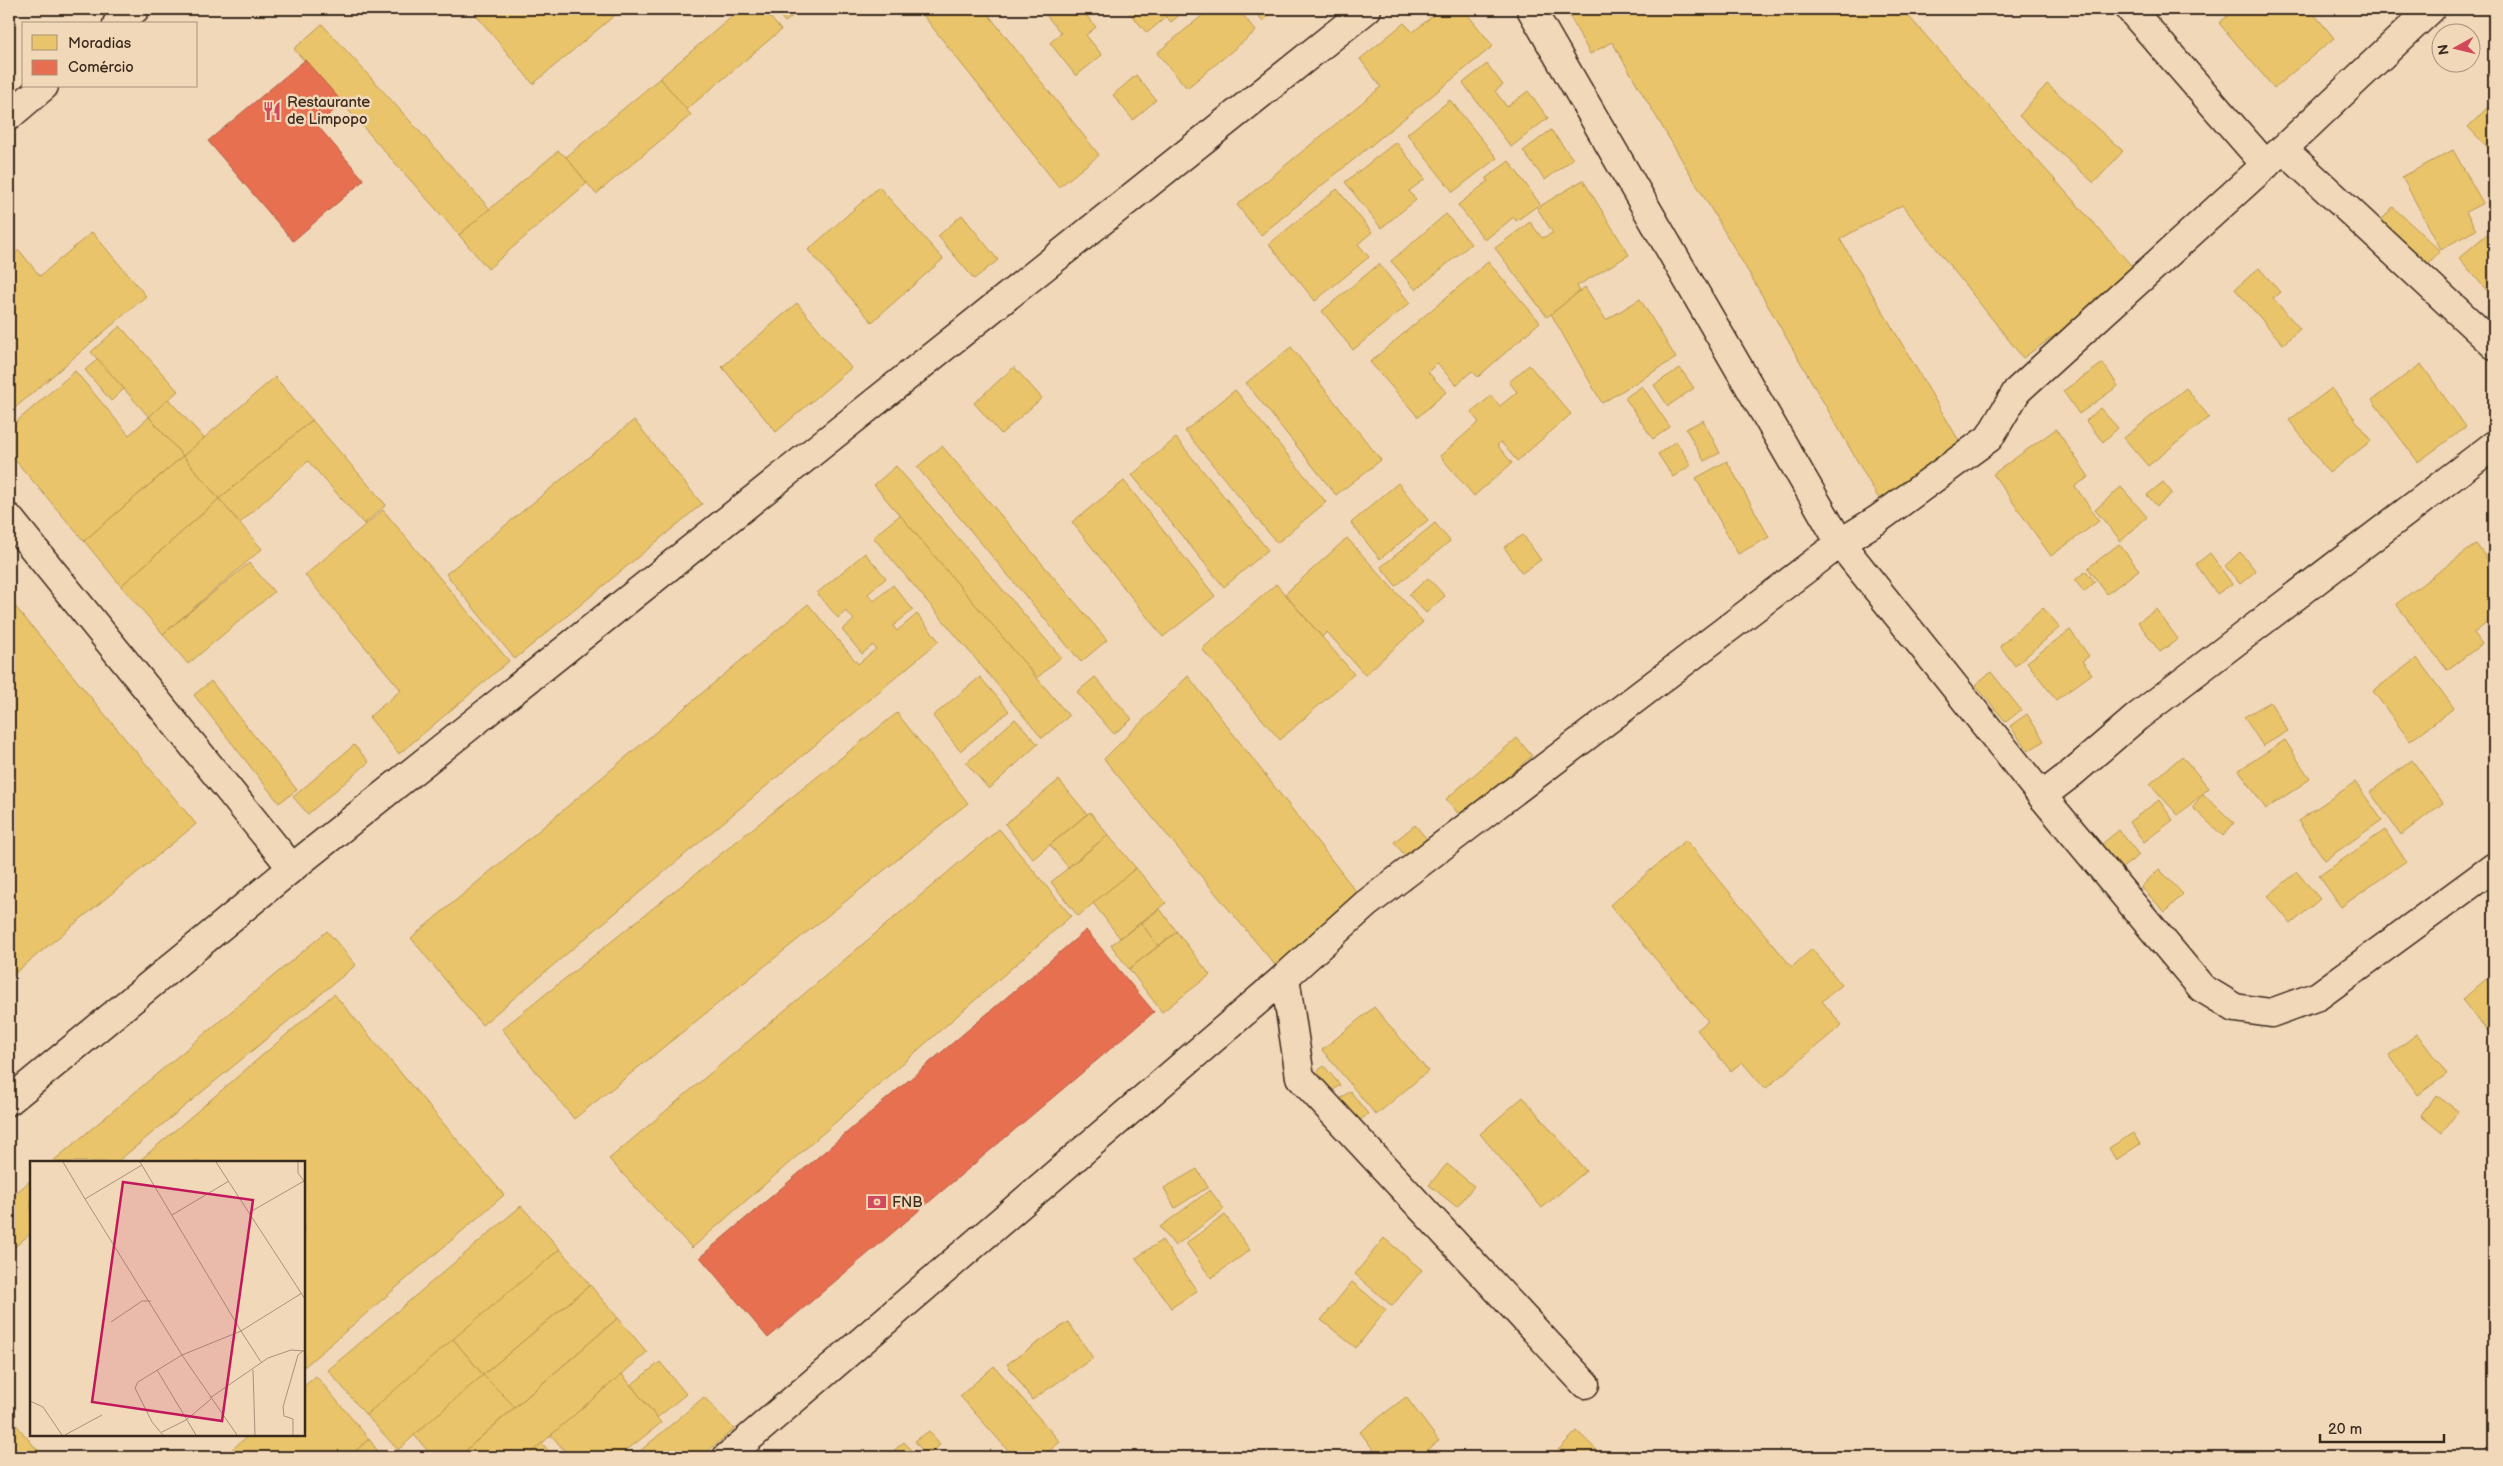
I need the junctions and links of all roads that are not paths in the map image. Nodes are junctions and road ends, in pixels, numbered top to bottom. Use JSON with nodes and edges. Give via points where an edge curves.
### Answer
{"nodes":[{"id":1,"x":135,"y":9,"type":"edge"},
{"id":2,"x":1367,"y":9,"type":"edge"},
{"id":3,"x":1531,"y":9,"type":"edge"},
{"id":4,"x":2130,"y":9,"type":"edge"},
{"id":5,"x":2431,"y":9,"type":"edge"},
{"id":6,"x":119,"y":22,"type":"edge"},
{"id":7,"x":42,"y":88,"type":"edge"},
{"id":8,"x":9,"y":116,"type":"edge"},
{"id":9,"x":2274,"y":157,"type":"junction"},
{"id":10,"x":2494,"y":345,"type":"edge"},
{"id":11,"x":2494,"y":445,"type":"edge"},
{"id":12,"x":9,"y":518,"type":"edge"},
{"id":13,"x":1840,"y":543,"type":"junction"},
{"id":14,"x":2042,"y":796,"type":"junction"},
{"id":15,"x":2494,"y":867,"type":"edge"},
{"id":16,"x":292,"y":868,"type":"junction"},
{"id":17,"x":1285,"y":977,"type":"junction"},
{"id":18,"x":9,"y":1100,"type":"edge"},
{"id":19,"x":1584,"y":1384,"type":"dead end"},
{"id":20,"x":727,"y":1457,"type":"edge"}],
"edges":[{"from":1,"to":6,"type":"main road"},
{"from":2,"to":16,"type":"main road"},
{"from":3,"to":13,"type":"main road"},
{"from":4,"to":9,"type":"main road"},
{"from":5,"to":9,"type":"main road"},
{"from":7,"to":8,"type":"main road"},
{"from":9,"to":10,"type":"main road"},
{"from":9,"to":13,"type":"main road","via":[[2018,392],[1989,438],[1877,520]]},
{"from":11,"to":14,"type":"main road","via":[[2136,717]]},
{"from":12,"to":16,"type":"main road"},
{"from":13,"to":14,"type":"main road"},
{"from":13,"to":17,"type":"main road","via":[[1366,904]]},
{"from":14,"to":15,"type":"main road","via":[[2202,988],[2235,1008],[2271,1013],[2318,996]]},
{"from":16,"to":18,"type":"main road"},
{"from":17,"to":19,"type":"main road","via":[[1300,1077]]},
{"from":17,"to":20,"type":"main road"}]}
